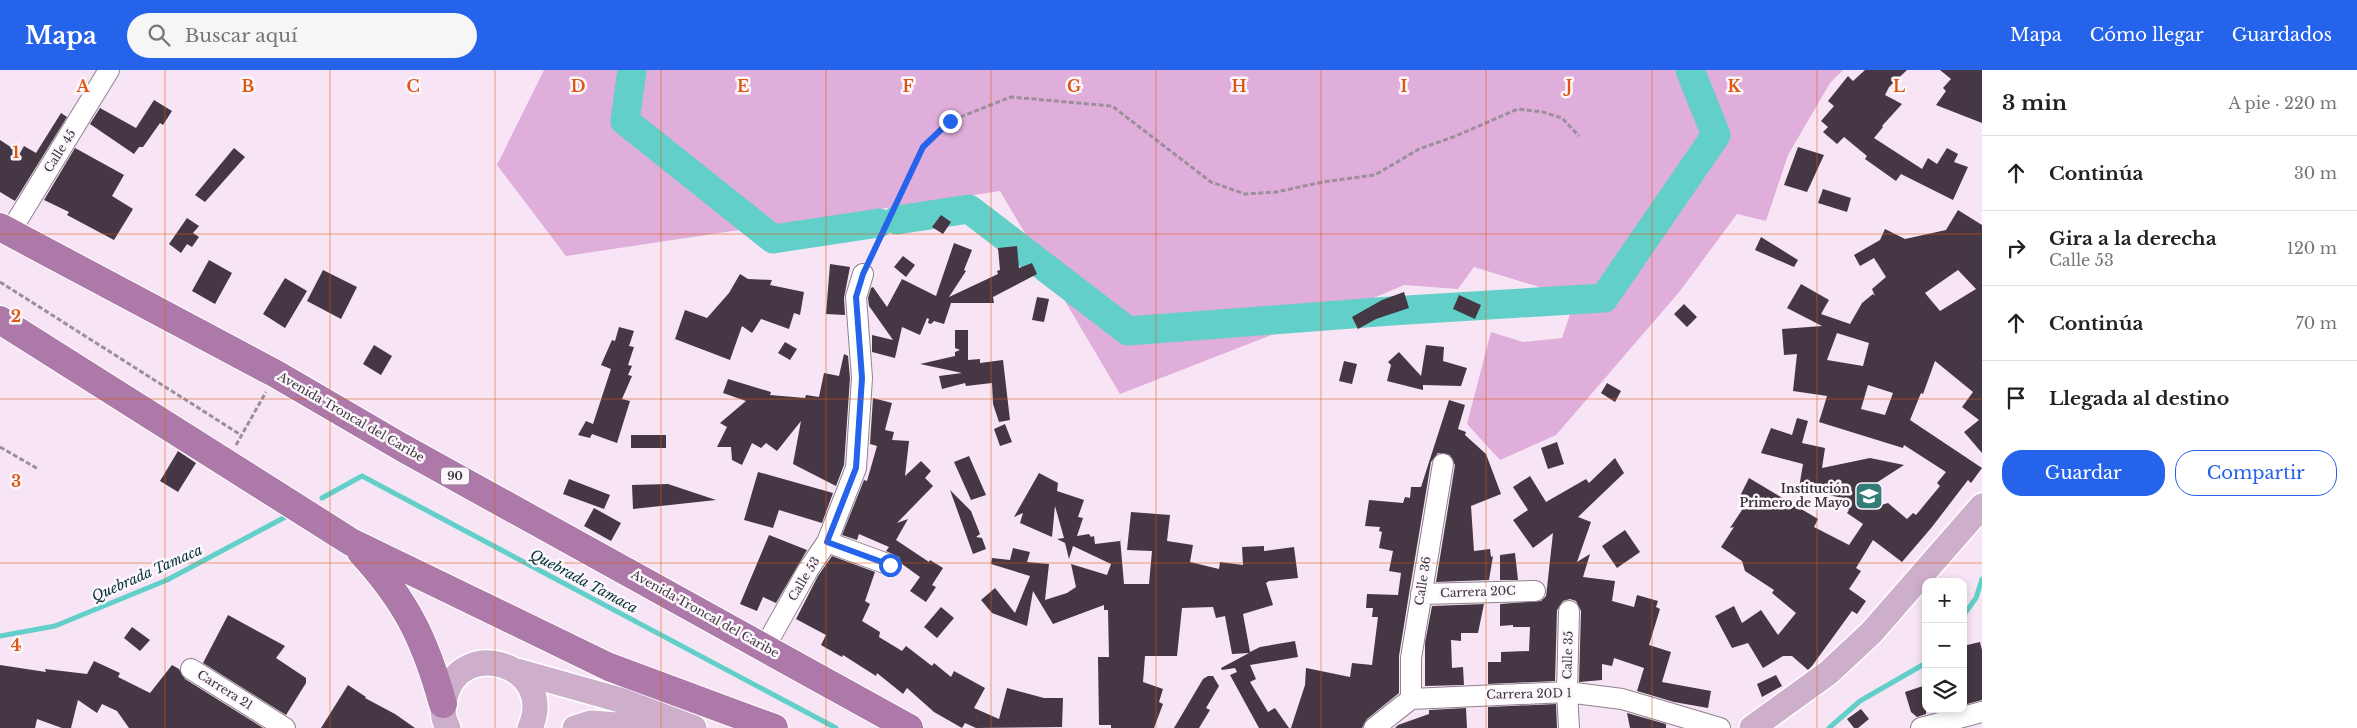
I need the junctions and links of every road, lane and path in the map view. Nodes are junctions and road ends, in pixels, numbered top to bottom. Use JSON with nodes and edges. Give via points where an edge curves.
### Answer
{"nodes":[{"id":1,"x":109,"y":70,"type":"edge"},
{"id":2,"x":1579,"y":136,"type":"dead end"},
{"id":3,"x":5,"y":229,"type":"edge"},
{"id":4,"x":863,"y":274,"type":"joint"},
{"id":5,"x":0,"y":282,"type":"edge"},
{"id":6,"x":0,"y":320,"type":"edge"},
{"id":7,"x":276,"y":374,"type":"junction"},
{"id":8,"x":241,"y":435,"type":"junction"},
{"id":9,"x":0,"y":447,"type":"edge"},
{"id":10,"x":226,"y":464,"type":"junction"},
{"id":11,"x":1443,"y":464,"type":"dead end"},
{"id":12,"x":38,"y":469,"type":"dead end"},
{"id":13,"x":1982,"y":506,"type":"edge"},
{"id":14,"x":351,"y":542,"type":"junction"},
{"id":15,"x":827,"y":542,"type":"junction"},
{"id":16,"x":890,"y":565,"type":"dead end"},
{"id":17,"x":1536,"y":591,"type":"dead end"},
{"id":18,"x":1421,"y":594,"type":"junction"},
{"id":19,"x":1569,"y":611,"type":"dead end"},
{"id":20,"x":765,"y":647,"type":"junction"},
{"id":21,"x":191,"y":669,"type":"dead end"},
{"id":22,"x":517,"y":671,"type":"junction"},
{"id":23,"x":1567,"y":692,"type":"junction"},
{"id":24,"x":1411,"y":698,"type":"junction"},
{"id":25,"x":1982,"y":712,"type":"edge"},
{"id":26,"x":445,"y":721,"type":"edge"},
{"id":27,"x":285,"y":728,"type":"edge"},
{"id":28,"x":530,"y":728,"type":"edge"},
{"id":29,"x":575,"y":728,"type":"edge"},
{"id":30,"x":658,"y":728,"type":"edge"},
{"id":31,"x":694,"y":728,"type":"edge"},
{"id":32,"x":774,"y":728,"type":"edge"},
{"id":33,"x":909,"y":728,"type":"edge"},
{"id":34,"x":1374,"y":728,"type":"edge"},
{"id":35,"x":1569,"y":728,"type":"edge"},
{"id":36,"x":1720,"y":728,"type":"edge"},
{"id":37,"x":1752,"y":728,"type":"edge"},
{"id":38,"x":1921,"y":728,"type":"edge"}],
"edges":[{"from":1,"to":3,"type":"street","name":"Calle 45"},
{"from":2,"to":4,"type":"path","via":[[1562,118],[1518,109],[1419,149],[1375,175],[1246,194],[1211,182],[1112,106],[1011,97],[950,121],[923,147]]},
{"from":3,"to":7,"type":"highway","name":"Avenida Troncal del Caribe","number":"90"},
{"from":4,"to":15,"type":"street","name":"Calle 53","via":[[856,297],[862,378],[856,468]]},
{"from":5,"to":8,"type":"path"},
{"from":6,"to":10,"type":"highway"},
{"from":7,"to":8,"type":"path"},
{"from":7,"to":20,"type":"highway","name":"Avenida Troncal del Caribe","number":"90","via":[[403,448]]},
{"from":8,"to":10,"type":"path"},
{"from":9,"to":12,"type":"path"},
{"from":10,"to":14,"type":"highway"},
{"from":11,"to":18,"type":"street","name":"Calle 36"},
{"from":13,"to":37,"type":"main road","via":[[1871,633],[1828,673]]},
{"from":14,"to":26,"type":"highway","via":[[383,577],[410,616],[430,659]]},
{"from":14,"to":32,"type":"highway","via":[[609,667]]},
{"from":15,"to":16,"type":"street"},
{"from":15,"to":20,"type":"street","name":"Calle 53"},
{"from":17,"to":18,"type":"street","name":"Carrera 20C"},
{"from":18,"to":24,"type":"street","name":"Calle 36","via":[[1411,658]]},
{"from":19,"to":23,"type":"street","name":"Calle 35"},
{"from":20,"to":33,"type":"highway","name":"Avenida Troncal del Caribe","number":"90"},
{"from":21,"to":27,"type":"street","name":"Carrera 21"},
{"from":22,"to":26,"type":"main road","via":[[494,662],[470,666],[452,682]]},
{"from":22,"to":28,"type":"main road","via":[[533,694],[535,708]]},
{"from":22,"to":31,"type":"main road","via":[[620,700]]},
{"from":23,"to":24,"type":"street","name":"Carrera 20D 1"},
{"from":23,"to":35,"type":"street","name":"Calle 35"},
{"from":23,"to":36,"type":"street","name":"Carrera 20D 1","via":[[1622,699]]},
{"from":24,"to":34,"type":"street"},
{"from":25,"to":38,"type":"street"},
{"from":29,"to":30,"type":"main road","via":[[591,723]]}]}
